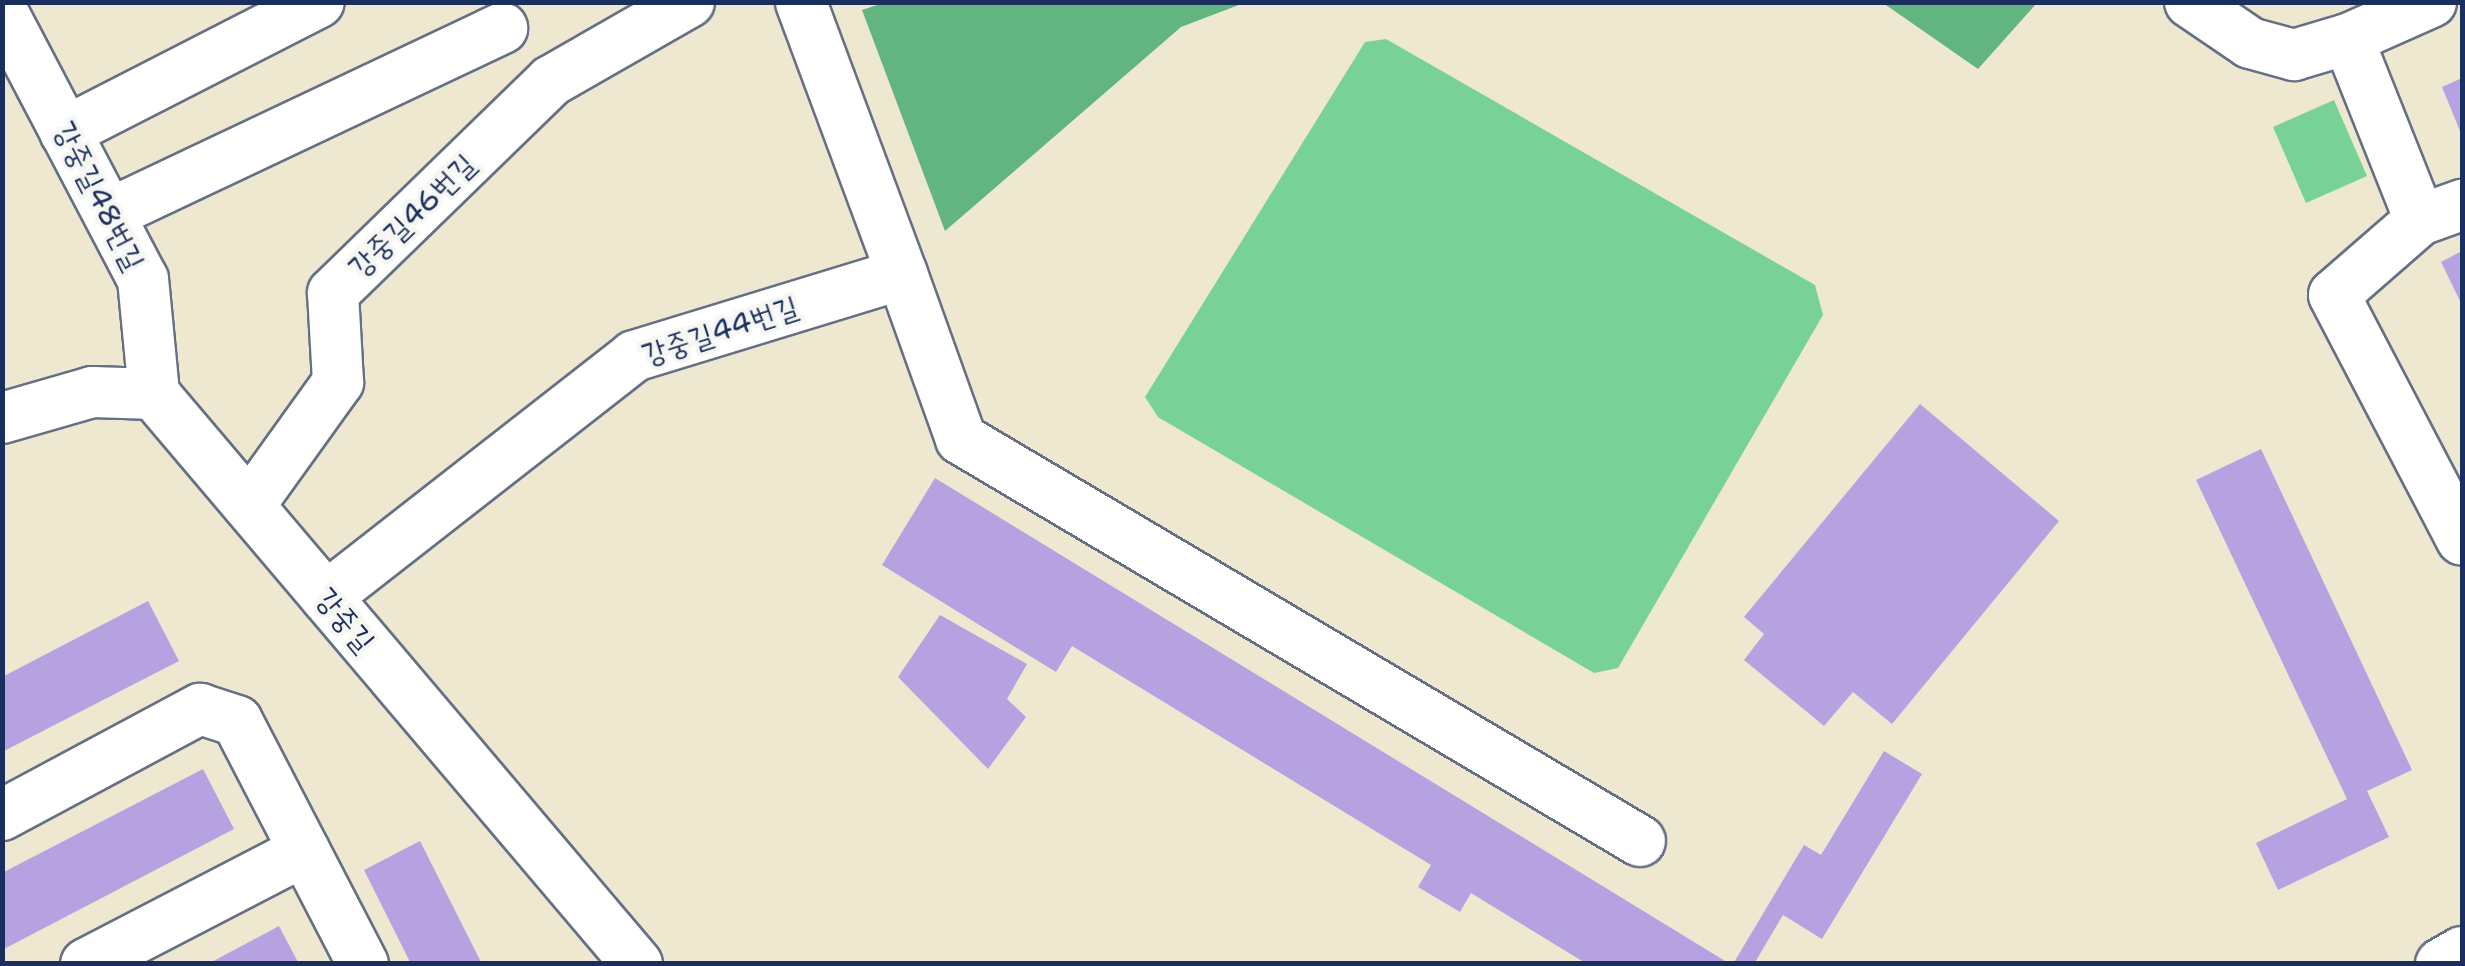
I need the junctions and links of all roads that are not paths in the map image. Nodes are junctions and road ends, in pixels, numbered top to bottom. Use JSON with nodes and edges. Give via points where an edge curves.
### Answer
{"nodes":[{"id":1,"x":319,"y":2,"type":"edge"},
{"id":2,"x":689,"y":2,"type":"edge"},
{"id":3,"x":801,"y":2,"type":"edge"},
{"id":4,"x":2190,"y":2,"type":"edge"},
{"id":5,"x":2431,"y":2,"type":"edge"},
{"id":6,"x":2,"y":11,"type":"edge"},
{"id":7,"x":502,"y":28,"type":"dead end"},
{"id":8,"x":2348,"y":39,"type":"junction"},
{"id":9,"x":66,"y":132,"type":"junction"},
{"id":10,"x":2441,"y":212,"type":"edge"},
{"id":11,"x":109,"y":214,"type":"junction"},
{"id":12,"x":902,"y":274,"type":"junction"},
{"id":13,"x":154,"y":394,"type":"junction"},
{"id":14,"x":2,"y":418,"type":"edge"},
{"id":15,"x":249,"y":506,"type":"junction"},
{"id":16,"x":2462,"y":540,"type":"edge"},
{"id":17,"x":326,"y":597,"type":"junction"},
{"id":18,"x":2,"y":816,"type":"edge"},
{"id":19,"x":1640,"y":840,"type":"dead end"},
{"id":20,"x":304,"y":851,"type":"junction"},
{"id":21,"x":2462,"y":952,"type":"edge"},
{"id":22,"x":86,"y":964,"type":"edge"},
{"id":23,"x":363,"y":964,"type":"edge"},
{"id":24,"x":637,"y":964,"type":"edge"},
{"id":25,"x":2441,"y":964,"type":"edge"}],
"edges":[{"from":1,"to":9,"type":"street"},
{"from":2,"to":15,"type":"street","name":"강중길46번길","via":[[551,82],[333,293],[338,382]]},
{"from":3,"to":12,"type":"street"},
{"from":4,"to":8,"type":"street","via":[[2250,43],[2294,55]]},
{"from":5,"to":8,"type":"street"},
{"from":6,"to":9,"type":"street","name":"강중길48번길"},
{"from":7,"to":11,"type":"street"},
{"from":8,"to":10,"type":"street"},
{"from":9,"to":11,"type":"street","name":"강중길48번길"},
{"from":10,"to":16,"type":"street","via":[[2334,295]]},
{"from":11,"to":13,"type":"street","name":"강중길48번길","via":[[143,278]]},
{"from":12,"to":17,"type":"street","name":"강중길44번길","via":[[634,356]]},
{"from":12,"to":19,"type":"street","via":[[961,440]]},
{"from":13,"to":14,"type":"street","via":[[92,392]]},
{"from":13,"to":15,"type":"street","name":"강중길"},
{"from":15,"to":17,"type":"street","name":"강중길"},
{"from":17,"to":24,"type":"street","name":"강중길"},
{"from":18,"to":20,"type":"street","via":[[200,709],[237,721]]},
{"from":20,"to":22,"type":"street"},
{"from":20,"to":23,"type":"street"},
{"from":21,"to":25,"type":"street"}]}
